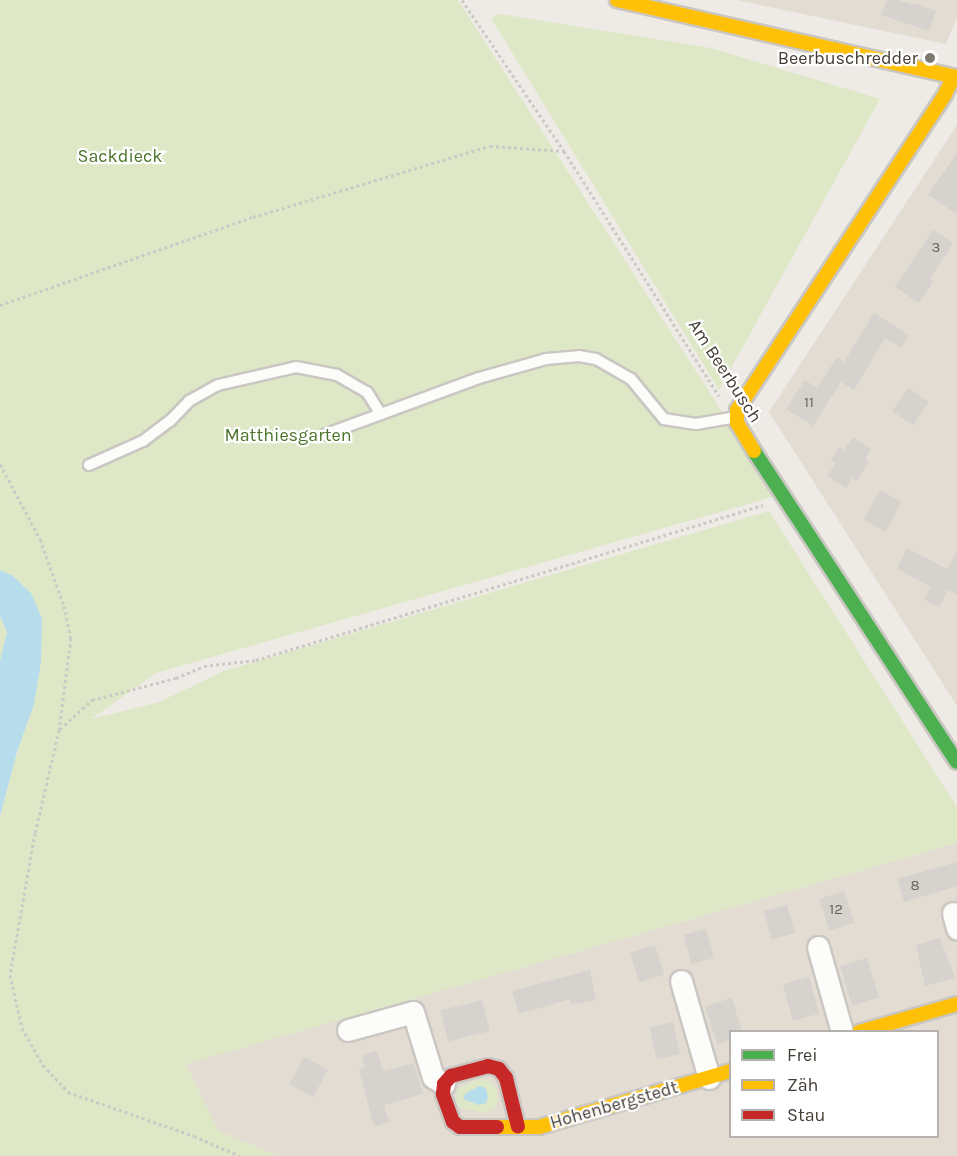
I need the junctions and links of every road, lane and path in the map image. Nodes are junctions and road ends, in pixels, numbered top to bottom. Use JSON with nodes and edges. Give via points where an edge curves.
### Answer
{"nodes":[{"id":1,"x":462,"y":0,"type":"edge"},
{"id":2,"x":617,"y":0,"type":"edge"},
{"id":3,"x":654,"y":0,"type":"edge"},
{"id":4,"x":666,"y":11,"type":"junction"},
{"id":5,"x":956,"y":76,"type":"edge"},
{"id":6,"x":564,"y":151,"type":"junction"},
{"id":7,"x":0,"y":305,"type":"edge"},
{"id":8,"x":381,"y":414,"type":"junction"},
{"id":9,"x":736,"y":417,"type":"junction"},
{"id":10,"x":324,"y":435,"type":"dead end"},
{"id":11,"x":0,"y":464,"type":"edge"},
{"id":12,"x":89,"y":465,"type":"dead end"},
{"id":13,"x":785,"y":499,"type":"junction"},
{"id":14,"x":59,"y":730,"type":"junction"},
{"id":15,"x":957,"y":762,"type":"edge"},
{"id":16,"x":818,"y":947,"type":"dead end"},
{"id":17,"x":681,"y":981,"type":"dead end"},
{"id":18,"x":957,"y":1004,"type":"edge"},
{"id":19,"x":348,"y":1030,"type":"dead end"},
{"id":20,"x":841,"y":1030,"type":"edge"},
{"id":21,"x":866,"y":1030,"type":"edge"},
{"id":22,"x":729,"y":1071,"type":"edge"},
{"id":23,"x":709,"y":1078,"type":"junction"},
{"id":24,"x":444,"y":1084,"type":"junction"},
{"id":25,"x":518,"y":1127,"type":"junction"},
{"id":26,"x":240,"y":1156,"type":"edge"}],
"edges":[{"from":1,"to":6,"type":"path","name":"Am Beerbusch"},
{"from":2,"to":4,"type":"street"},
{"from":3,"to":4,"type":"lane"},
{"from":4,"to":5,"type":"street"},
{"from":5,"to":9,"type":"street"},
{"from":6,"to":7,"type":"path","via":[[490,146],[253,217]]},
{"from":6,"to":9,"type":"path","name":"Am Beerbusch"},
{"from":8,"to":9,"type":"lane","via":[[479,378],[546,359],[579,356],[596,359],[631,379],[664,419],[696,424]]},
{"from":8,"to":10,"type":"lane"},
{"from":8,"to":12,"type":"lane","via":[[368,392],[337,375],[296,367],[218,385],[189,401],[143,441]]},
{"from":9,"to":13,"type":"street","name":"Am Beerbusch"},
{"from":11,"to":14,"type":"path","via":[[40,539],[64,606],[71,638]]},
{"from":13,"to":14,"type":"path","via":[[256,660],[204,666],[176,678],[93,700]]},
{"from":13,"to":15,"type":"street","name":"Am Beerbusch"},
{"from":14,"to":26,"type":"path","via":[[35,833],[10,975],[22,1028],[43,1065],[68,1092]]},
{"from":16,"to":20,"type":"street"},
{"from":17,"to":23,"type":"street"},
{"from":18,"to":21,"type":"street"},
{"from":19,"to":24,"type":"street","name":"Hohenbergstedt","via":[[413,1012],[433,1077]]},
{"from":22,"to":23,"type":"street","name":"Hohenbergstedt"},
{"from":23,"to":25,"type":"street","name":"Hohenbergstedt","via":[[539,1127]]},
{"from":24,"to":25,"type":"street","name":"Hohenbergstedt","via":[[443,1094],[453,1122],[460,1127]]},
{"from":24,"to":25,"type":"street","via":[[451,1076],[488,1066],[499,1069],[506,1078]]}]}
